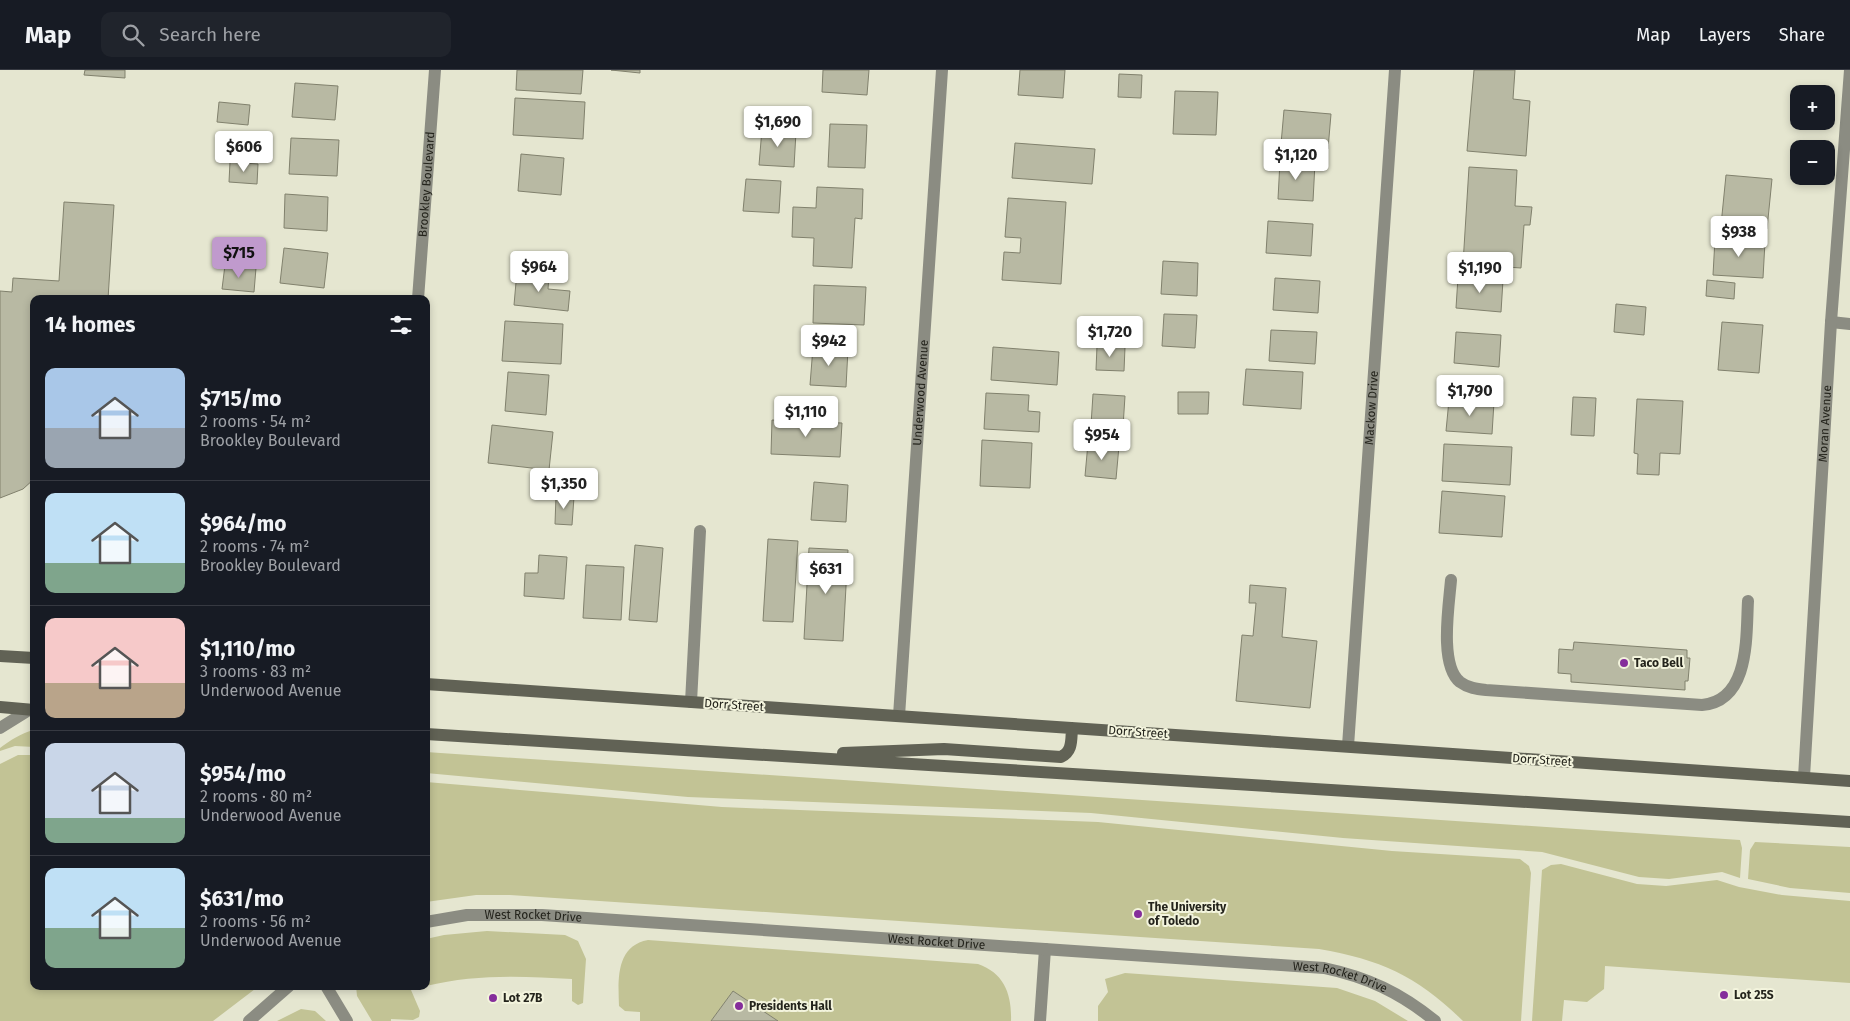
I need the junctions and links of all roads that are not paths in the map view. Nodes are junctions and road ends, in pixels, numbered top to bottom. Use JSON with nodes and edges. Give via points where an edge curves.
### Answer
{"nodes":[{"id":1,"x":435,"y":70,"type":"edge"},
{"id":2,"x":942,"y":70,"type":"edge"},
{"id":3,"x":1396,"y":70,"type":"edge"},
{"id":4,"x":1850,"y":70,"type":"edge"},
{"id":5,"x":418,"y":295,"type":"edge"},
{"id":6,"x":1832,"y":322,"type":"junction"},
{"id":7,"x":1850,"y":324,"type":"edge"},
{"id":8,"x":700,"y":531,"type":"dead end"},
{"id":9,"x":1451,"y":580,"type":"dead end"},
{"id":10,"x":1748,"y":601,"type":"dead end"},
{"id":11,"x":0,"y":656,"type":"edge"},
{"id":12,"x":30,"y":658,"type":"edge"},
{"id":13,"x":430,"y":684,"type":"edge"},
{"id":14,"x":691,"y":702,"type":"junction"},
{"id":15,"x":0,"y":707,"type":"edge"},
{"id":16,"x":30,"y":710,"type":"edge"},
{"id":17,"x":30,"y":711,"type":"edge"},
{"id":18,"x":899,"y":716,"type":"junction"},
{"id":19,"x":0,"y":728,"type":"edge"},
{"id":20,"x":1072,"y":728,"type":"junction"},
{"id":21,"x":430,"y":734,"type":"edge"},
{"id":22,"x":1348,"y":746,"type":"junction"},
{"id":23,"x":776,"y":756,"type":"junction"},
{"id":24,"x":1804,"y":777,"type":"junction"},
{"id":25,"x":1850,"y":780,"type":"edge"},
{"id":26,"x":1850,"y":822,"type":"edge"},
{"id":27,"x":430,"y":921,"type":"edge"},
{"id":28,"x":1045,"y":949,"type":"junction"},
{"id":29,"x":284,"y":990,"type":"edge"},
{"id":30,"x":328,"y":990,"type":"edge"},
{"id":31,"x":248,"y":1021,"type":"edge"},
{"id":32,"x":347,"y":1021,"type":"edge"},
{"id":33,"x":1040,"y":1021,"type":"edge"},
{"id":34,"x":1436,"y":1021,"type":"edge"}],
"edges":[{"from":1,"to":5,"type":"street","name":"Brookley Boulevard"},
{"from":2,"to":18,"type":"street","name":"Underwood Avenue"},
{"from":3,"to":22,"type":"street","name":"Mackow Drive"},
{"from":4,"to":6,"type":"street","name":"Moran Avenue"},
{"from":6,"to":7,"type":"street"},
{"from":6,"to":24,"type":"street","name":"Moran Avenue"},
{"from":8,"to":14,"type":"street"},
{"from":9,"to":10,"type":"street","via":[[1447,645],[1450,669],[1460,682],[1471,688],[1496,691],[1716,704],[1729,694],[1738,680],[1745,645]]},
{"from":11,"to":12,"type":"main road"},
{"from":13,"to":14,"type":"main road","name":"Dorr Street"},
{"from":14,"to":18,"type":"main road","name":"Dorr Street"},
{"from":15,"to":16,"type":"main road"},
{"from":17,"to":19,"type":"street"},
{"from":18,"to":20,"type":"main road","name":"Dorr Street"},
{"from":20,"to":22,"type":"main road","name":"Dorr Street"},
{"from":20,"to":23,"type":"main road","via":[[1071,747],[1058,757],[944,749]]},
{"from":21,"to":23,"type":"main road"},
{"from":22,"to":24,"type":"main road","name":"Dorr Street"},
{"from":23,"to":26,"type":"main road"},
{"from":24,"to":25,"type":"main road","name":"Dorr Street"},
{"from":27,"to":28,"type":"street","name":"West Rocket Drive","via":[[467,915],[542,914]]},
{"from":28,"to":33,"type":"street"},
{"from":28,"to":34,"type":"street","name":"West Rocket Drive","via":[[1324,968],[1356,974],[1387,987]]},
{"from":29,"to":31,"type":"street"},
{"from":30,"to":32,"type":"street"}]}
